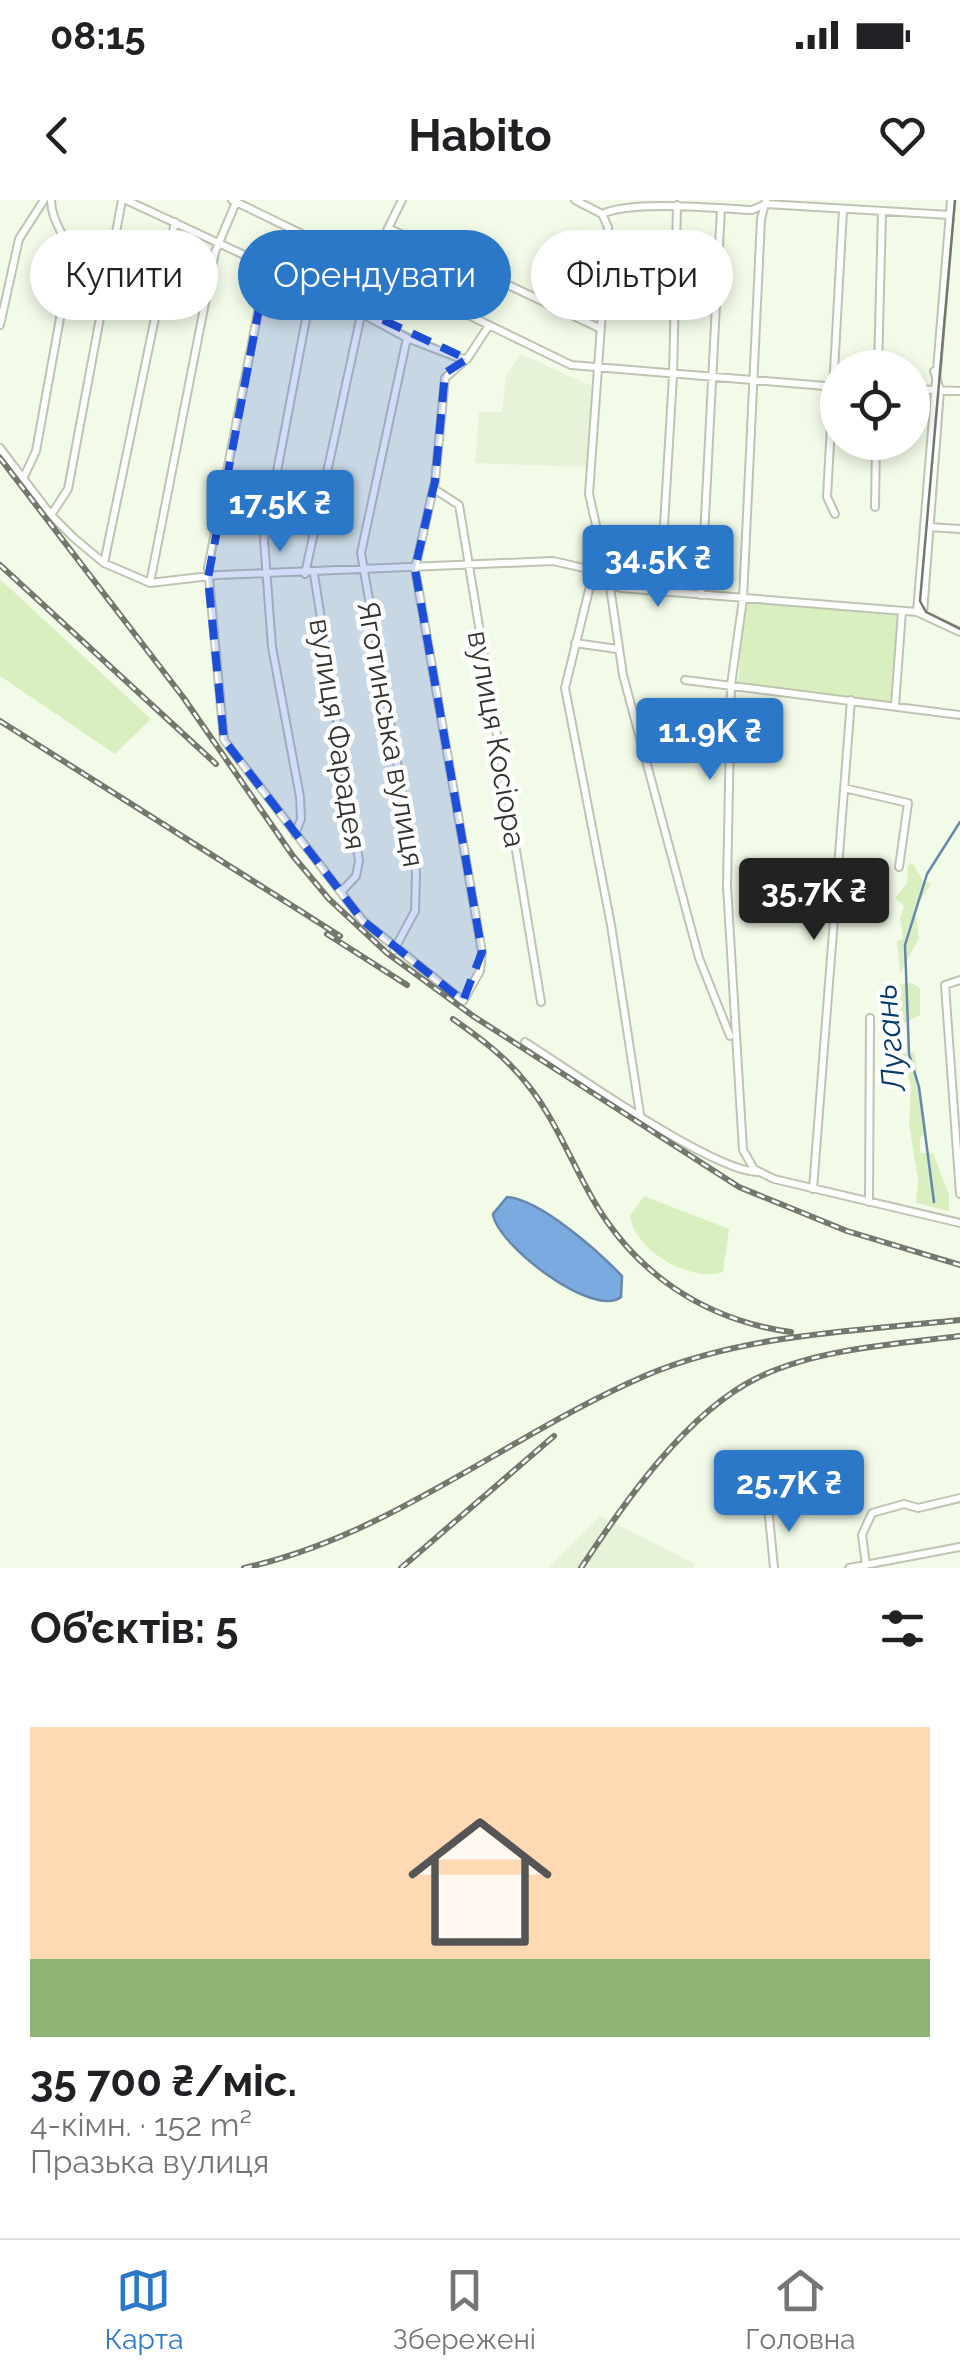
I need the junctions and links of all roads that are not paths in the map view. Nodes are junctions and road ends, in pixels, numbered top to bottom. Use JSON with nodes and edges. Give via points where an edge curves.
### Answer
{"nodes":[{"id":1,"x":47,"y":200,"type":"edge"},
{"id":2,"x":124,"y":200,"type":"edge"},
{"id":3,"x":402,"y":200,"type":"edge"},
{"id":4,"x":575,"y":200,"type":"edge"},
{"id":5,"x":951,"y":200,"type":"edge"},
{"id":6,"x":235,"y":201,"type":"edge"},
{"id":7,"x":630,"y":202,"type":"edge"},
{"id":8,"x":766,"y":202,"type":"edge"},
{"id":9,"x":677,"y":206,"type":"junction"},
{"id":10,"x":721,"y":208,"type":"junction"},
{"id":11,"x":752,"y":210,"type":"junction"},
{"id":12,"x":843,"y":210,"type":"junction"},
{"id":13,"x":882,"y":212,"type":"junction"},
{"id":14,"x":602,"y":214,"type":"junction"},
{"id":15,"x":950,"y":216,"type":"junction"},
{"id":16,"x":761,"y":219,"type":"junction"},
{"id":17,"x":174,"y":222,"type":"junction"},
{"id":18,"x":388,"y":228,"type":"joint"},
{"id":19,"x":193,"y":230,"type":"edge"},
{"id":20,"x":294,"y":230,"type":"edge"},
{"id":21,"x":218,"y":241,"type":"joint"},
{"id":22,"x":238,"y":251,"type":"edge"},
{"id":23,"x":202,"y":320,"type":"edge"},
{"id":24,"x":258,"y":320,"type":"edge"},
{"id":25,"x":306,"y":320,"type":"edge"},
{"id":26,"x":360,"y":320,"type":"edge"},
{"id":27,"x":371,"y":320,"type":"edge"},
{"id":28,"x":474,"y":320,"type":"edge"},
{"id":29,"x":0,"y":325,"type":"edge"},
{"id":30,"x":488,"y":327,"type":"junction"},
{"id":31,"x":599,"y":328,"type":"junction"},
{"id":32,"x":407,"y":338,"type":"junction"},
{"id":33,"x":837,"y":350,"type":"edge"},
{"id":34,"x":878,"y":350,"type":"edge"},
{"id":35,"x":467,"y":360,"type":"junction"},
{"id":36,"x":598,"y":370,"type":"junction"},
{"id":37,"x":673,"y":376,"type":"junction"},
{"id":38,"x":715,"y":379,"type":"junction"},
{"id":39,"x":753,"y":382,"type":"junction"},
{"id":40,"x":820,"y":386,"type":"edge"},
{"id":41,"x":930,"y":390,"type":"edge"},
{"id":42,"x":936,"y":390,"type":"junction"},
{"id":43,"x":960,"y":391,"type":"edge"},
{"id":44,"x":0,"y":448,"type":"edge"},
{"id":45,"x":830,"y":460,"type":"edge"},
{"id":46,"x":876,"y":460,"type":"edge"},
{"id":47,"x":23,"y":479,"type":"junction"},
{"id":48,"x":434,"y":489,"type":"junction"},
{"id":49,"x":875,"y":507,"type":"dead end"},
{"id":50,"x":835,"y":514,"type":"dead end"},
{"id":51,"x":51,"y":515,"type":"junction"},
{"id":52,"x":926,"y":527,"type":"junction"},
{"id":53,"x":960,"y":529,"type":"edge"},
{"id":54,"x":104,"y":563,"type":"junction"},
{"id":55,"x":604,"y":564,"type":"junction"},
{"id":56,"x":466,"y":565,"type":"junction"},
{"id":57,"x":588,"y":568,"type":"junction"},
{"id":58,"x":414,"y":570,"type":"junction"},
{"id":59,"x":362,"y":572,"type":"junction"},
{"id":60,"x":264,"y":573,"type":"junction"},
{"id":61,"x":310,"y":574,"type":"junction"},
{"id":62,"x":208,"y":578,"type":"junction"},
{"id":63,"x":592,"y":578,"type":"junction"},
{"id":64,"x":150,"y":583,"type":"junction"},
{"id":65,"x":610,"y":587,"type":"junction"},
{"id":66,"x":660,"y":592,"type":"junction"},
{"id":67,"x":701,"y":596,"type":"junction"},
{"id":68,"x":743,"y":599,"type":"junction"},
{"id":69,"x":902,"y":611,"type":"junction"},
{"id":70,"x":920,"y":612,"type":"junction"},
{"id":71,"x":960,"y":632,"type":"edge"},
{"id":72,"x":575,"y":643,"type":"junction"},
{"id":73,"x":617,"y":649,"type":"junction"},
{"id":74,"x":685,"y":680,"type":"dead end"},
{"id":75,"x":731,"y":685,"type":"junction"},
{"id":76,"x":851,"y":700,"type":"junction"},
{"id":77,"x":895,"y":706,"type":"junction"},
{"id":78,"x":960,"y":715,"type":"edge"},
{"id":79,"x":844,"y":788,"type":"junction"},
{"id":80,"x":295,"y":834,"type":"junction"},
{"id":81,"x":900,"y":867,"type":"dead end"},
{"id":82,"x":344,"y":890,"type":"junction"},
{"id":83,"x":394,"y":950,"type":"junction"},
{"id":84,"x":960,"y":980,"type":"edge"},
{"id":85,"x":541,"y":1002,"type":"dead end"},
{"id":86,"x":870,"y":1018,"type":"dead end"},
{"id":87,"x":526,"y":1042,"type":"dead end"},
{"id":88,"x":733,"y":1044,"type":"junction"},
{"id":89,"x":640,"y":1114,"type":"junction"},
{"id":90,"x":756,"y":1171,"type":"junction"},
{"id":91,"x":812,"y":1188,"type":"junction"},
{"id":92,"x":960,"y":1194,"type":"edge"},
{"id":93,"x":869,"y":1202,"type":"junction"},
{"id":94,"x":960,"y":1223,"type":"edge"},
{"id":95,"x":960,"y":1498,"type":"edge"},
{"id":96,"x":768,"y":1506,"type":"dead end"},
{"id":97,"x":960,"y":1547,"type":"edge"},
{"id":98,"x":866,"y":1564,"type":"junction"},
{"id":99,"x":774,"y":1568,"type":"edge"},
{"id":100,"x":849,"y":1568,"type":"edge"}],
"edges":[{"from":1,"to":29,"type":"street","via":[[19,238]]},
{"from":1,"to":47,"type":"street","via":[[70,263],[36,451]]},
{"from":2,"to":17,"type":"street"},
{"from":2,"to":51,"type":"street","via":[[68,489]]},
{"from":3,"to":18,"type":"street"},
{"from":4,"to":14,"type":"street"},
{"from":5,"to":15,"type":"street"},
{"from":6,"to":20,"type":"street"},
{"from":6,"to":21,"type":"street"},
{"from":7,"to":9,"type":"street"},
{"from":7,"to":14,"type":"street"},
{"from":8,"to":11,"type":"street"},
{"from":8,"to":12,"type":"street"},
{"from":8,"to":16,"type":"street"},
{"from":9,"to":10,"type":"street"},
{"from":9,"to":37,"type":"street"},
{"from":10,"to":11,"type":"street"},
{"from":10,"to":38,"type":"street"},
{"from":11,"to":16,"type":"street"},
{"from":12,"to":13,"type":"street"},
{"from":12,"to":33,"type":"street"},
{"from":13,"to":15,"type":"street"},
{"from":13,"to":34,"type":"street"},
{"from":14,"to":31,"type":"street","via":[[608,227]]},
{"from":15,"to":42,"type":"street"},
{"from":16,"to":39,"type":"street"},
{"from":17,"to":19,"type":"street"},
{"from":17,"to":54,"type":"street"},
{"from":18,"to":31,"type":"street"},
{"from":21,"to":22,"type":"street"},
{"from":23,"to":64,"type":"street"},
{"from":24,"to":62,"type":"street"},
{"from":25,"to":60,"type":"street","via":[[265,530]]},
{"from":26,"to":61,"type":"street","name":"вулиця Фарадея"},
{"from":27,"to":32,"type":"street"},
{"from":28,"to":30,"type":"street"},
{"from":30,"to":35,"type":"street"},
{"from":30,"to":36,"type":"street"},
{"from":31,"to":36,"type":"street"},
{"from":32,"to":35,"type":"street"},
{"from":32,"to":59,"type":"street","name":"Яготинська вулиця","via":[[366,514]]},
{"from":35,"to":48,"type":"street","via":[[447,372],[443,386]]},
{"from":36,"to":37,"type":"street"},
{"from":36,"to":55,"type":"street","via":[[589,494]]},
{"from":37,"to":38,"type":"street"},
{"from":37,"to":66,"type":"street"},
{"from":38,"to":39,"type":"street"},
{"from":38,"to":67,"type":"street"},
{"from":39,"to":40,"type":"street"},
{"from":39,"to":68,"type":"street"},
{"from":41,"to":42,"type":"street"},
{"from":42,"to":43,"type":"street"},
{"from":42,"to":52,"type":"street"},
{"from":44,"to":47,"type":"street"},
{"from":45,"to":50,"type":"street","via":[[827,497]]},
{"from":46,"to":49,"type":"street"},
{"from":47,"to":51,"type":"street"},
{"from":48,"to":56,"type":"street","name":"вулиця Косіора","via":[[459,506]]},
{"from":48,"to":58,"type":"street"},
{"from":51,"to":54,"type":"street"},
{"from":52,"to":53,"type":"street"},
{"from":52,"to":70,"type":"street"},
{"from":54,"to":64,"type":"street"},
{"from":55,"to":57,"type":"street"},
{"from":55,"to":65,"type":"street"},
{"from":56,"to":57,"type":"street","via":[[553,561]]},
{"from":56,"to":58,"type":"street"},
{"from":56,"to":85,"type":"street","name":"вулиця Косіора"},
{"from":57,"to":63,"type":"street"},
{"from":58,"to":59,"type":"street"},
{"from":58,"to":83,"type":"street","via":[[481,944],[480,971],[463,1001]]},
{"from":59,"to":61,"type":"street"},
{"from":59,"to":83,"type":"street","name":"Яготинська вулиця","via":[[416,872],[415,911]]},
{"from":60,"to":61,"type":"street"},
{"from":60,"to":62,"type":"street"},
{"from":60,"to":80,"type":"street","via":[[300,797]]},
{"from":61,"to":82,"type":"street","name":"вулиця Фарадея","via":[[359,861]]},
{"from":62,"to":64,"type":"street"},
{"from":62,"to":80,"type":"street","via":[[224,740]]},
{"from":63,"to":65,"type":"street"},
{"from":63,"to":72,"type":"street"},
{"from":65,"to":66,"type":"street"},
{"from":65,"to":73,"type":"street"},
{"from":66,"to":67,"type":"street"},
{"from":67,"to":68,"type":"street"},
{"from":68,"to":69,"type":"street"},
{"from":68,"to":75,"type":"street"},
{"from":69,"to":70,"type":"street"},
{"from":69,"to":77,"type":"street"},
{"from":70,"to":71,"type":"street"},
{"from":72,"to":73,"type":"street"},
{"from":72,"to":89,"type":"street","via":[[565,688],[612,925]]},
{"from":73,"to":88,"type":"street","via":[[699,958]]},
{"from":74,"to":75,"type":"street"},
{"from":75,"to":76,"type":"street"},
{"from":75,"to":88,"type":"street","via":[[727,886]]},
{"from":76,"to":77,"type":"street"},
{"from":76,"to":79,"type":"street"},
{"from":77,"to":78,"type":"street"},
{"from":79,"to":81,"type":"street","via":[[908,802]]},
{"from":79,"to":91,"type":"street"},
{"from":80,"to":82,"type":"street"},
{"from":82,"to":83,"type":"street","via":[[363,922]]},
{"from":84,"to":92,"type":"street","via":[[945,984]]},
{"from":86,"to":93,"type":"street"},
{"from":87,"to":89,"type":"street"},
{"from":88,"to":90,"type":"street","via":[[743,1150]]},
{"from":89,"to":90,"type":"street","via":[[729,1165]]},
{"from":90,"to":91,"type":"street"},
{"from":91,"to":93,"type":"street"},
{"from":93,"to":94,"type":"street"},
{"from":95,"to":98,"type":"street","via":[[872,1513],[862,1534]]},
{"from":96,"to":99,"type":"street"},
{"from":97,"to":98,"type":"street"},
{"from":98,"to":100,"type":"street"}]}
